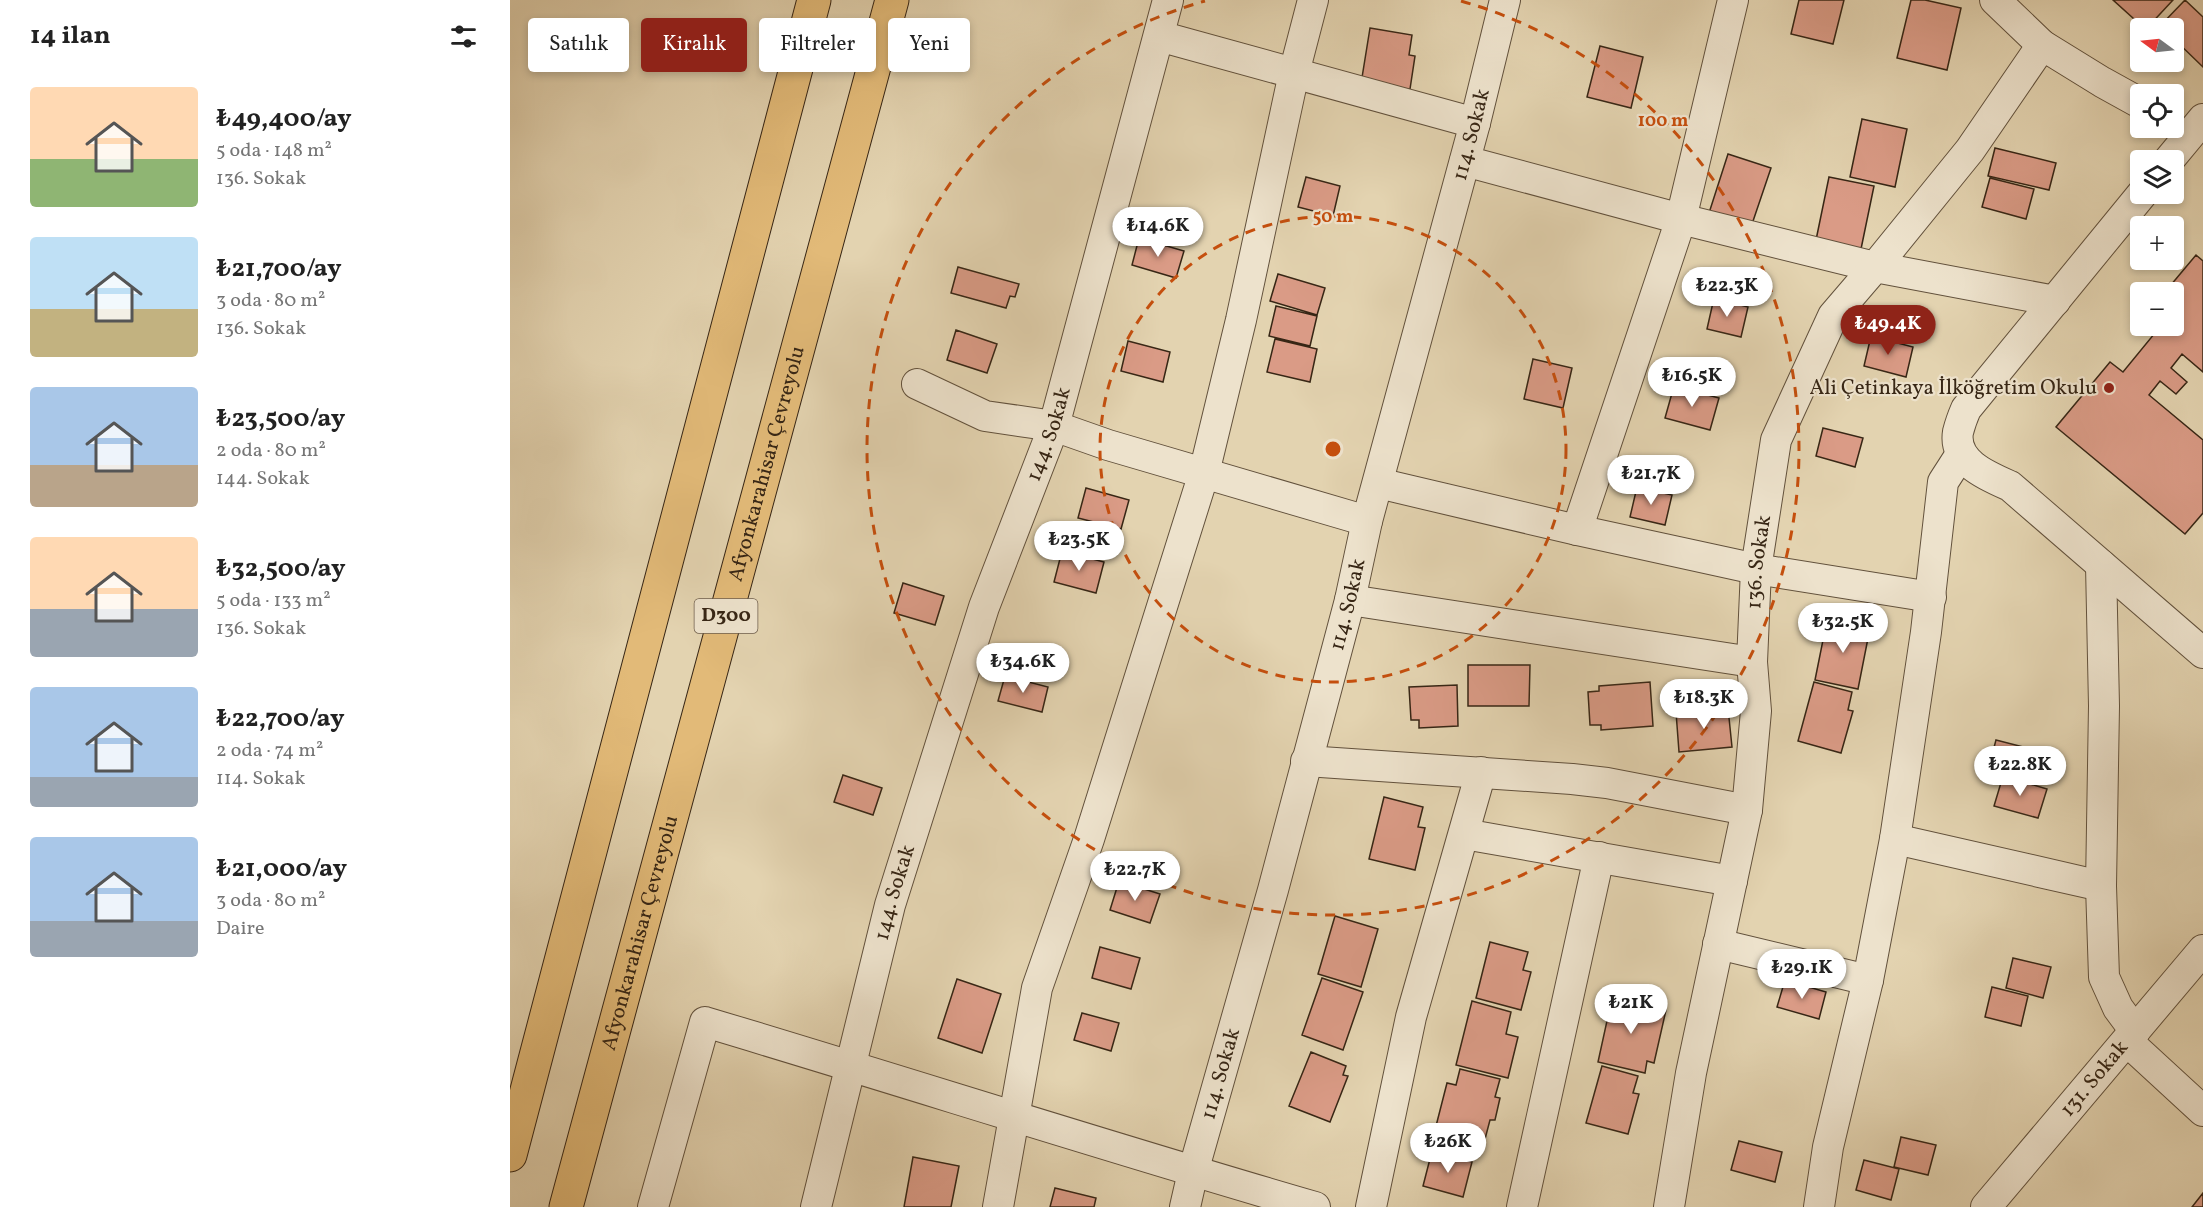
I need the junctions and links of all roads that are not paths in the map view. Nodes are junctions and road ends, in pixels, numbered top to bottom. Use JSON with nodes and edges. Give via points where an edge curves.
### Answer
{"nodes":[{"id":1,"x":814,"y":0,"type":"edge"},
{"id":2,"x":892,"y":0,"type":"edge"},
{"id":3,"x":1168,"y":0,"type":"edge"},
{"id":4,"x":1313,"y":0,"type":"edge"},
{"id":5,"x":1505,"y":0,"type":"edge"},
{"id":6,"x":1733,"y":0,"type":"edge"},
{"id":7,"x":1995,"y":0,"type":"edge"},
{"id":8,"x":1158,"y":36,"type":"junction"},
{"id":9,"x":2042,"y":45,"type":"junction"},
{"id":10,"x":1294,"y":73,"type":"junction"},
{"id":11,"x":2130,"y":97,"type":"edge"},
{"id":12,"x":1476,"y":123,"type":"junction"},
{"id":13,"x":2190,"y":123,"type":"edge"},
{"id":14,"x":2175,"y":150,"type":"edge"},
{"id":15,"x":1465,"y":161,"type":"junction"},
{"id":16,"x":2134,"y":204,"type":"edge"},
{"id":17,"x":1681,"y":219,"type":"junction"},
{"id":18,"x":1875,"y":267,"type":"junction"},
{"id":19,"x":2055,"y":301,"type":"junction"},
{"id":20,"x":917,"y":384,"type":"dead end"},
{"id":21,"x":1054,"y":426,"type":"junction"},
{"id":22,"x":1961,"y":454,"type":"junction"},
{"id":23,"x":1204,"y":473,"type":"junction"},
{"id":24,"x":1378,"y":483,"type":"junction"},
{"id":25,"x":1367,"y":521,"type":"junction"},
{"id":26,"x":1577,"y":530,"type":"junction"},
{"id":27,"x":2102,"y":565,"type":"junction"},
{"id":28,"x":1756,"y":569,"type":"junction"},
{"id":29,"x":1930,"y":597,"type":"junction"},
{"id":30,"x":1350,"y":600,"type":"junction"},
{"id":31,"x":2203,"y":653,"type":"edge"},
{"id":32,"x":1752,"y":662,"type":"junction"},
{"id":33,"x":1306,"y":761,"type":"junction"},
{"id":34,"x":1481,"y":772,"type":"junction"},
{"id":35,"x":1747,"y":810,"type":"junction"},
{"id":36,"x":1464,"y":834,"type":"junction"},
{"id":37,"x":1895,"y":839,"type":"junction"},
{"id":38,"x":1599,"y":857,"type":"junction"},
{"id":39,"x":1732,"y":881,"type":"junction"},
{"id":40,"x":2101,"y":886,"type":"junction"},
{"id":41,"x":1718,"y":944,"type":"junction"},
{"id":42,"x":2203,"y":950,"type":"edge"},
{"id":43,"x":1868,"y":980,"type":"junction"},
{"id":44,"x":2131,"y":1036,"type":"junction"},
{"id":45,"x":850,"y":1066,"type":"junction"},
{"id":46,"x":2203,"y":1111,"type":"edge"},
{"id":47,"x":1014,"y":1118,"type":"junction"},
{"id":48,"x":510,"y":1155,"type":"edge"},
{"id":49,"x":1193,"y":1172,"type":"junction"},
{"id":50,"x":566,"y":1207,"type":"edge"},
{"id":51,"x":653,"y":1207,"type":"edge"},
{"id":52,"x":816,"y":1207,"type":"edge"},
{"id":53,"x":998,"y":1207,"type":"edge"},
{"id":54,"x":1185,"y":1207,"type":"edge"},
{"id":55,"x":1315,"y":1207,"type":"edge"},
{"id":56,"x":1371,"y":1207,"type":"edge"},
{"id":57,"x":1522,"y":1207,"type":"edge"},
{"id":58,"x":1669,"y":1207,"type":"edge"},
{"id":59,"x":1819,"y":1207,"type":"edge"},
{"id":60,"x":1986,"y":1207,"type":"edge"}],
"edges":[{"from":1,"to":48,"type":"highway"},
{"from":2,"to":50,"type":"highway","name":"Afyonkarahisar Çevreyolu","number":"D300"},
{"from":3,"to":8,"type":"street","name":"144. Sokak"},
{"from":4,"to":10,"type":"street"},
{"from":5,"to":12,"type":"street","name":"114. Sokak"},
{"from":6,"to":17,"type":"street"},
{"from":7,"to":9,"type":"street"},
{"from":8,"to":10,"type":"street"},
{"from":8,"to":21,"type":"street","name":"144. Sokak"},
{"from":9,"to":11,"type":"street"},
{"from":9,"to":18,"type":"street","name":"136. Sokak","via":[[1970,150]]},
{"from":10,"to":12,"type":"street"},
{"from":10,"to":23,"type":"street"},
{"from":12,"to":15,"type":"street","name":"114. Sokak"},
{"from":13,"to":14,"type":"street"},
{"from":15,"to":17,"type":"street"},
{"from":15,"to":24,"type":"street","name":"114. Sokak"},
{"from":16,"to":19,"type":"street"},
{"from":17,"to":18,"type":"street"},
{"from":17,"to":26,"type":"street"},
{"from":18,"to":19,"type":"street"},
{"from":18,"to":28,"type":"street","name":"136. Sokak","via":[[1833,316],[1776,440]]},
{"from":19,"to":22,"type":"street","via":[[1966,409],[1958,434]]},
{"from":20,"to":21,"type":"street","via":[[985,416]]},
{"from":21,"to":23,"type":"street"},
{"from":21,"to":45,"type":"street","name":"144. Sokak","via":[[984,607],[890,905]]},
{"from":22,"to":27,"type":"street","via":[[1982,474],[2010,486]]},
{"from":22,"to":29,"type":"street","via":[[1943,482]]},
{"from":23,"to":25,"type":"street"},
{"from":23,"to":47,"type":"street","via":[[1089,839],[1037,988]]},
{"from":24,"to":25,"type":"street","name":"114. Sokak"},
{"from":24,"to":26,"type":"street"},
{"from":25,"to":30,"type":"street","name":"114. Sokak"},
{"from":26,"to":28,"type":"street"},
{"from":27,"to":31,"type":"street"},
{"from":27,"to":40,"type":"street"},
{"from":28,"to":29,"type":"street"},
{"from":28,"to":32,"type":"street","name":"136. Sokak"},
{"from":29,"to":37,"type":"street"},
{"from":30,"to":32,"type":"street"},
{"from":30,"to":33,"type":"street","name":"114. Sokak"},
{"from":32,"to":35,"type":"street","name":"136. Sokak","via":[[1756,711]]},
{"from":33,"to":34,"type":"street"},
{"from":33,"to":49,"type":"street","name":"114. Sokak"},
{"from":34,"to":35,"type":"street","via":[[1607,783]]},
{"from":34,"to":36,"type":"street"},
{"from":35,"to":39,"type":"street","name":"136. Sokak"},
{"from":36,"to":38,"type":"street"},
{"from":36,"to":56,"type":"street","via":[[1411,1017]]},
{"from":37,"to":40,"type":"street"},
{"from":37,"to":43,"type":"street"},
{"from":38,"to":39,"type":"street"},
{"from":38,"to":57,"type":"street"},
{"from":39,"to":41,"type":"street","name":"136. Sokak"},
{"from":40,"to":44,"type":"street","via":[[2104,976]]},
{"from":41,"to":43,"type":"street"},
{"from":41,"to":58,"type":"street","name":"136. Sokak"},
{"from":42,"to":44,"type":"street","name":"131. Sokak"},
{"from":43,"to":59,"type":"street","via":[[1828,1147]]},
{"from":44,"to":46,"type":"street"},
{"from":44,"to":60,"type":"street","name":"131. Sokak"},
{"from":45,"to":47,"type":"street"},
{"from":45,"to":51,"type":"street","via":[[705,1022]]},
{"from":45,"to":52,"type":"street","name":"144. Sokak"},
{"from":47,"to":49,"type":"street"},
{"from":47,"to":53,"type":"street"},
{"from":49,"to":54,"type":"street","name":"114. Sokak"},
{"from":49,"to":55,"type":"street"}]}
